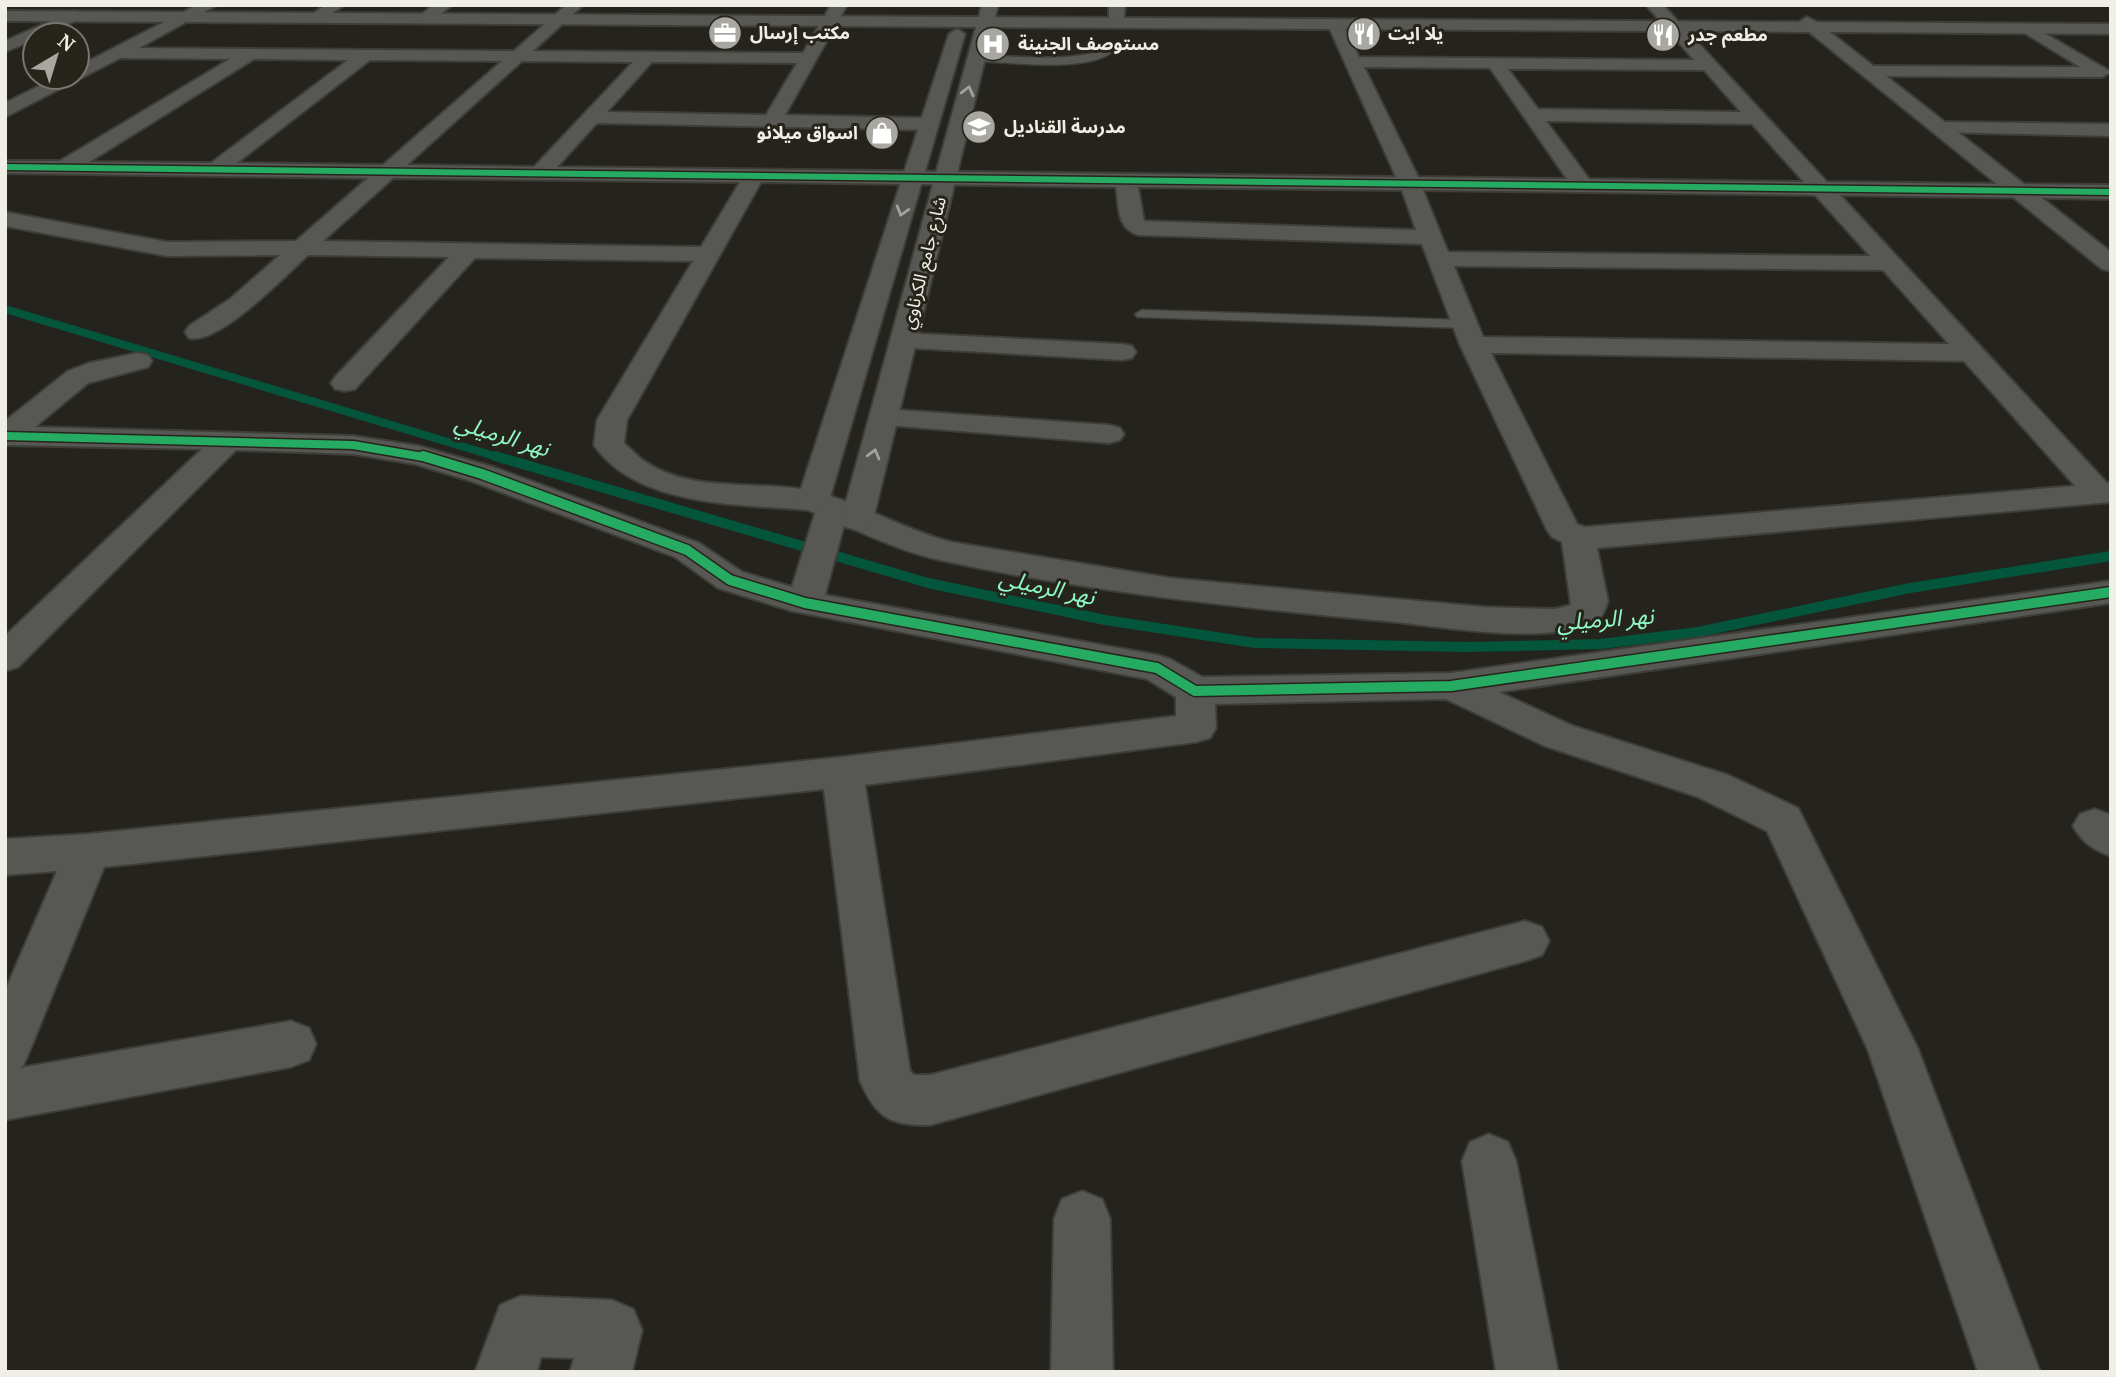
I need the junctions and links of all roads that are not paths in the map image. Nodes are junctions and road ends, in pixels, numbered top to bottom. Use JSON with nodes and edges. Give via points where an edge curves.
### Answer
{"nodes":[{"id":1,"x":209,"y":5,"type":"edge"},
{"id":2,"x":336,"y":5,"type":"edge"},
{"id":3,"x":444,"y":5,"type":"edge"},
{"id":4,"x":839,"y":5,"type":"edge"},
{"id":5,"x":1117,"y":5,"type":"edge"},
{"id":6,"x":1654,"y":5,"type":"edge"},
{"id":7,"x":1786,"y":5,"type":"edge"},
{"id":8,"x":567,"y":12,"type":"edge"},
{"id":9,"x":964,"y":14,"type":"edge"},
{"id":10,"x":988,"y":14,"type":"edge"},
{"id":11,"x":5,"y":16,"type":"edge"},
{"id":12,"x":73,"y":16,"type":"junction"},
{"id":13,"x":187,"y":17,"type":"junction"},
{"id":14,"x":316,"y":18,"type":"junction"},
{"id":15,"x":424,"y":19,"type":"junction"},
{"id":16,"x":830,"y":21,"type":"junction"},
{"id":17,"x":1116,"y":23,"type":"junction"},
{"id":18,"x":1336,"y":24,"type":"junction"},
{"id":19,"x":1673,"y":27,"type":"junction"},
{"id":20,"x":1814,"y":28,"type":"junction"},
{"id":21,"x":2029,"y":29,"type":"junction"},
{"id":22,"x":2111,"y":29,"type":"edge"},
{"id":23,"x":5,"y":47,"type":"edge"},
{"id":24,"x":1107,"y":52,"type":"dead end"},
{"id":25,"x":118,"y":53,"type":"junction"},
{"id":26,"x":252,"y":53,"type":"junction"},
{"id":27,"x":367,"y":54,"type":"junction"},
{"id":28,"x":518,"y":55,"type":"junction"},
{"id":29,"x":647,"y":57,"type":"junction"},
{"id":30,"x":808,"y":58,"type":"junction"},
{"id":31,"x":976,"y":58,"type":"junction"},
{"id":32,"x":1353,"y":62,"type":"junction"},
{"id":33,"x":1496,"y":64,"type":"junction"},
{"id":34,"x":1708,"y":65,"type":"junction"},
{"id":35,"x":91,"y":67,"type":"edge"},
{"id":36,"x":1869,"y":72,"type":"junction"},
{"id":37,"x":2105,"y":72,"type":"edge"},
{"id":38,"x":44,"y":91,"type":"edge"},
{"id":39,"x":5,"y":111,"type":"edge"},
{"id":40,"x":1532,"y":114,"type":"junction"},
{"id":41,"x":591,"y":117,"type":"junction"},
{"id":42,"x":1757,"y":118,"type":"junction"},
{"id":43,"x":772,"y":121,"type":"junction"},
{"id":44,"x":929,"y":124,"type":"junction"},
{"id":45,"x":1940,"y":128,"type":"junction"},
{"id":46,"x":2111,"y":130,"type":"edge"},
{"id":47,"x":5,"y":167,"type":"edge"},
{"id":48,"x":64,"y":168,"type":"junction"},
{"id":49,"x":215,"y":170,"type":"junction"},
{"id":50,"x":388,"y":172,"type":"junction"},
{"id":51,"x":540,"y":173,"type":"junction"},
{"id":52,"x":754,"y":176,"type":"junction"},
{"id":53,"x":913,"y":178,"type":"junction"},
{"id":54,"x":945,"y":178,"type":"junction"},
{"id":55,"x":1126,"y":180,"type":"junction"},
{"id":56,"x":1410,"y":184,"type":"junction"},
{"id":57,"x":1583,"y":186,"type":"junction"},
{"id":58,"x":1821,"y":188,"type":"junction"},
{"id":59,"x":2019,"y":191,"type":"junction"},
{"id":60,"x":2111,"y":192,"type":"edge"},
{"id":61,"x":5,"y":219,"type":"edge"},
{"id":62,"x":302,"y":248,"type":"junction"},
{"id":63,"x":1435,"y":248,"type":"junction"},
{"id":64,"x":468,"y":251,"type":"junction"},
{"id":65,"x":711,"y":254,"type":"junction"},
{"id":66,"x":1889,"y":263,"type":"junction"},
{"id":67,"x":2111,"y":264,"type":"edge"},
{"id":68,"x":1142,"y":314,"type":"dead end"},
{"id":69,"x":198,"y":332,"type":"dead end"},
{"id":70,"x":1468,"y":334,"type":"junction"},
{"id":71,"x":903,"y":341,"type":"junction"},
{"id":72,"x":1122,"y":352,"type":"dead end"},
{"id":73,"x":1972,"y":354,"type":"junction"},
{"id":74,"x":138,"y":361,"type":"dead end"},
{"id":75,"x":345,"y":383,"type":"dead end"},
{"id":76,"x":884,"y":418,"type":"junction"},
{"id":77,"x":1109,"y":434,"type":"dead end"},
{"id":78,"x":6,"y":435,"type":"edge"},
{"id":79,"x":228,"y":441,"type":"junction"},
{"id":80,"x":2105,"y":493,"type":"edge"},
{"id":81,"x":834,"y":510,"type":"junction"},
{"id":82,"x":1578,"y":537,"type":"junction"},
{"id":83,"x":2111,"y":592,"type":"edge"},
{"id":84,"x":805,"y":603,"type":"junction"},
{"id":85,"x":5,"y":658,"type":"edge"},
{"id":86,"x":1451,"y":686,"type":"junction"},
{"id":87,"x":1195,"y":691,"type":"junction"},
{"id":88,"x":842,"y":772,"type":"junction"},
{"id":89,"x":88,"y":851,"type":"junction"},
{"id":90,"x":5,"y":857,"type":"edge"},
{"id":91,"x":1525,"y":941,"type":"dead end"},
{"id":92,"x":291,"y":1044,"type":"dead end"},
{"id":93,"x":5,"y":1050,"type":"edge"},
{"id":94,"x":5,"y":1095,"type":"edge"},
{"id":95,"x":1489,"y":1161,"type":"dead end"},
{"id":96,"x":1082,"y":1219,"type":"dead end"},
{"id":97,"x":506,"y":1372,"type":"edge"},
{"id":98,"x":601,"y":1372,"type":"edge"},
{"id":99,"x":1083,"y":1372,"type":"edge"},
{"id":100,"x":1527,"y":1372,"type":"edge"},
{"id":101,"x":2009,"y":1372,"type":"edge"}],
"edges":[{"from":1,"to":13,"type":"street"},
{"from":2,"to":14,"type":"street"},
{"from":3,"to":15,"type":"street"},
{"from":4,"to":16,"type":"street"},
{"from":5,"to":17,"type":"street"},
{"from":6,"to":19,"type":"street"},
{"from":7,"to":20,"type":"street"},
{"from":8,"to":15,"type":"street"},
{"from":8,"to":16,"type":"street"},
{"from":8,"to":28,"type":"street"},
{"from":9,"to":10,"type":"street"},
{"from":9,"to":16,"type":"street"},
{"from":9,"to":44,"type":"street","name":"شارع جامع الكرناوي"},
{"from":10,"to":17,"type":"street"},
{"from":10,"to":31,"type":"street","name":"شارع جامع الكرناوي"},
{"from":11,"to":12,"type":"street"},
{"from":12,"to":13,"type":"street"},
{"from":12,"to":23,"type":"street"},
{"from":13,"to":14,"type":"street"},
{"from":13,"to":25,"type":"street"},
{"from":14,"to":15,"type":"street"},
{"from":16,"to":30,"type":"street"},
{"from":17,"to":18,"type":"street"},
{"from":18,"to":19,"type":"street"},
{"from":18,"to":32,"type":"street"},
{"from":19,"to":20,"type":"street"},
{"from":19,"to":34,"type":"street"},
{"from":20,"to":21,"type":"street"},
{"from":20,"to":36,"type":"street"},
{"from":21,"to":22,"type":"street"},
{"from":21,"to":37,"type":"street"},
{"from":24,"to":31,"type":"lane","via":[[1101,58],[1076,60]]},
{"from":25,"to":26,"type":"street"},
{"from":25,"to":35,"type":"street"},
{"from":26,"to":27,"type":"street"},
{"from":26,"to":48,"type":"street"},
{"from":27,"to":28,"type":"street"},
{"from":27,"to":49,"type":"street"},
{"from":28,"to":29,"type":"street"},
{"from":28,"to":50,"type":"street"},
{"from":29,"to":30,"type":"street"},
{"from":29,"to":41,"type":"street"},
{"from":30,"to":43,"type":"street"},
{"from":54,"to":31,"type":"street","name":"شارع جامع الكرناوي","one_way":true},
{"from":32,"to":33,"type":"street"},
{"from":32,"to":56,"type":"street"},
{"from":33,"to":34,"type":"street"},
{"from":33,"to":40,"type":"street"},
{"from":34,"to":42,"type":"street"},
{"from":36,"to":37,"type":"street"},
{"from":36,"to":45,"type":"street"},
{"from":38,"to":39,"type":"street"},
{"from":40,"to":42,"type":"street"},
{"from":40,"to":57,"type":"street"},
{"from":41,"to":43,"type":"street"},
{"from":41,"to":51,"type":"street"},
{"from":42,"to":58,"type":"street"},
{"from":43,"to":44,"type":"street"},
{"from":44,"to":53,"type":"street","name":"شارع جامع الكرناوي"},
{"from":45,"to":46,"type":"street"},
{"from":45,"to":59,"type":"street"},
{"from":47,"to":48,"type":"street"},
{"from":48,"to":49,"type":"street"},
{"from":49,"to":50,"type":"street"},
{"from":50,"to":51,"type":"street"},
{"from":50,"to":62,"type":"street"},
{"from":51,"to":52,"type":"street"},
{"from":52,"to":53,"type":"street"},
{"from":52,"to":65,"type":"street"},
{"from":53,"to":54,"type":"street"},
{"from":53,"to":81,"type":"street","name":"شارع جامع الكرناوي","one_way":true},
{"from":54,"to":55,"type":"street"},
{"from":54,"to":71,"type":"street","name":"شارع جامع الكرناوي"},
{"from":55,"to":56,"type":"street"},
{"from":55,"to":63,"type":"street","via":[[1133,224],[1139,228]]},
{"from":56,"to":57,"type":"street"},
{"from":56,"to":63,"type":"street"},
{"from":57,"to":58,"type":"street"},
{"from":58,"to":59,"type":"street"},
{"from":58,"to":66,"type":"street"},
{"from":59,"to":60,"type":"street"},
{"from":59,"to":67,"type":"street"},
{"from":61,"to":62,"type":"street","via":[[167,249]]},
{"from":62,"to":64,"type":"street"},
{"from":62,"to":69,"type":"street","via":[[239,304]]},
{"from":63,"to":66,"type":"street"},
{"from":63,"to":70,"type":"street"},
{"from":64,"to":65,"type":"street"},
{"from":64,"to":75,"type":"street"},
{"from":65,"to":81,"type":"street","via":[[612,420],[609,445],[634,468],[661,481]]},
{"from":66,"to":73,"type":"street"},
{"from":68,"to":70,"type":"lane"},
{"from":70,"to":73,"type":"street"},
{"from":70,"to":82,"type":"street","via":[[1562,527]]},
{"from":71,"to":72,"type":"street"},
{"from":71,"to":76,"type":"street","name":"شارع جامع الكرناوي"},
{"from":73,"to":80,"type":"street"},
{"from":74,"to":78,"type":"street","via":[[78,377]]},
{"from":76,"to":77,"type":"street"},
{"from":81,"to":76,"type":"street","name":"شارع جامع الكرناوي","one_way":true},
{"from":78,"to":79,"type":"street"},
{"from":79,"to":84,"type":"street","via":[[353,445],[419,455],[687,550],[730,579]]},
{"from":79,"to":85,"type":"street"},
{"from":80,"to":82,"type":"street"},
{"from":81,"to":82,"type":"street","via":[[948,552],[1170,589],[1484,619],[1555,621],[1581,616],[1591,601]]},
{"from":81,"to":84,"type":"street"},
{"from":83,"to":86,"type":"street"},
{"from":84,"to":87,"type":"street","via":[[1157,668]]},
{"from":86,"to":87,"type":"street"},
{"from":86,"to":101,"type":"street","via":[[1559,736],[1713,786],[1783,820],[1893,1049]]},
{"from":87,"to":88,"type":"street","via":[[1196,728]]},
{"from":88,"to":89,"type":"street"},
{"from":88,"to":91,"type":"street","via":[[886,1081],[902,1100],[930,1100]]},
{"from":89,"to":90,"type":"street"},
{"from":89,"to":93,"type":"street"},
{"from":92,"to":94,"type":"street"},
{"from":95,"to":100,"type":"street"},
{"from":96,"to":99,"type":"street"},
{"from":97,"to":98,"type":"street","via":[[521,1325],[612,1330]]}]}
